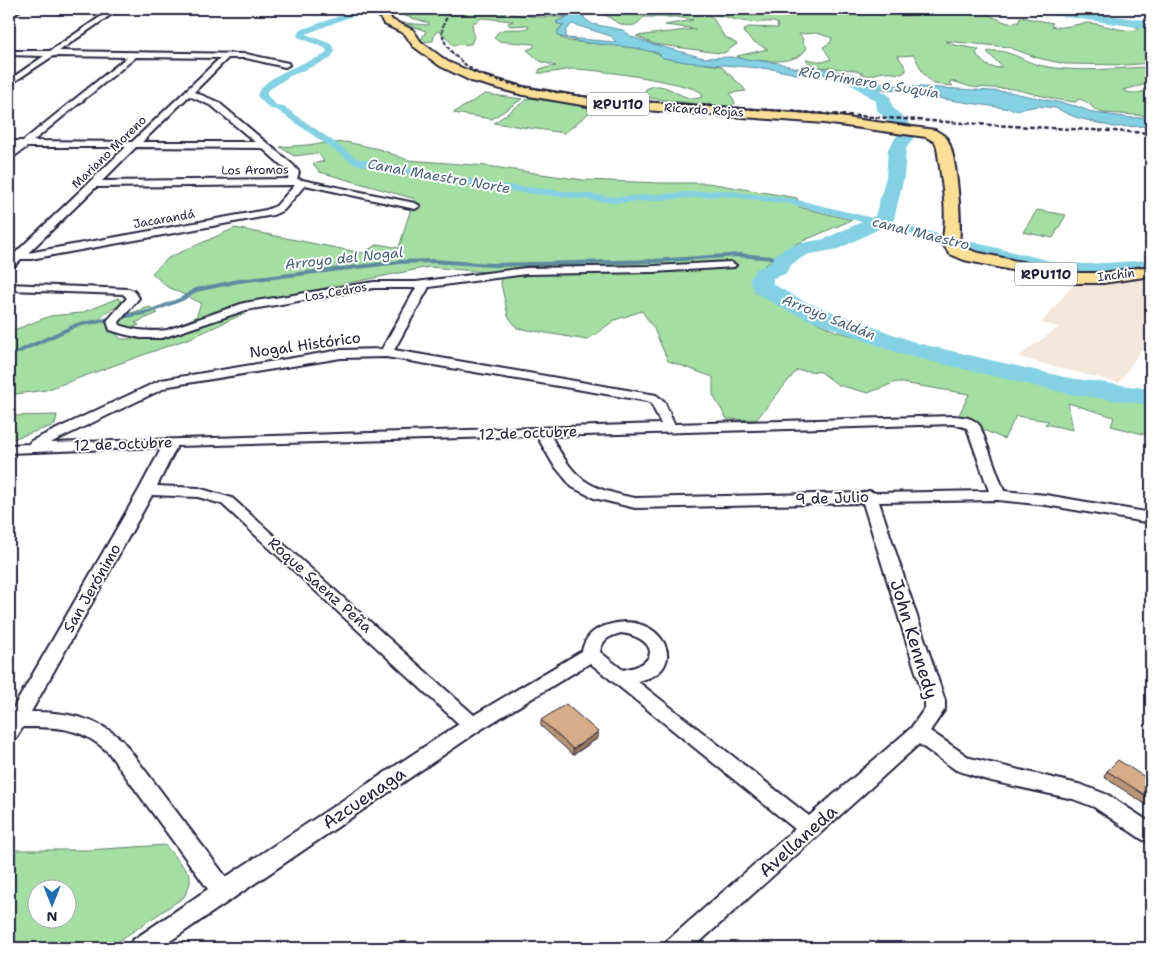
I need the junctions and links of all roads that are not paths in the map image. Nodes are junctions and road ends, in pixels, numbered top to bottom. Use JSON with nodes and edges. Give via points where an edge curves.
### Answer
{"nodes":[{"id":1,"x":19,"y":9,"type":"edge"},
{"id":2,"x":116,"y":9,"type":"edge"},
{"id":3,"x":393,"y":9,"type":"edge"},
{"id":4,"x":9,"y":15,"type":"edge"},
{"id":5,"x":9,"y":53,"type":"edge"},
{"id":6,"x":52,"y":53,"type":"junction"},
{"id":7,"x":135,"y":54,"type":"junction"},
{"id":8,"x":226,"y":56,"type":"junction"},
{"id":9,"x":285,"y":65,"type":"dead end"},
{"id":10,"x":9,"y":83,"type":"edge"},
{"id":11,"x":188,"y":92,"type":"junction"},
{"id":12,"x":9,"y":144,"type":"edge"},
{"id":13,"x":25,"y":144,"type":"junction"},
{"id":14,"x":264,"y":145,"type":"junction"},
{"id":15,"x":133,"y":146,"type":"junction"},
{"id":16,"x":9,"y":157,"type":"edge"},
{"id":17,"x":298,"y":182,"type":"junction"},
{"id":18,"x":94,"y":184,"type":"junction"},
{"id":19,"x":415,"y":206,"type":"dead end"},
{"id":20,"x":18,"y":256,"type":"junction"},
{"id":21,"x":992,"y":260,"type":"joint"},
{"id":22,"x":9,"y":265,"type":"edge"},
{"id":23,"x":730,"y":265,"type":"dead end"},
{"id":24,"x":1151,"y":271,"type":"edge"},
{"id":25,"x":425,"y":283,"type":"junction"},
{"id":26,"x":9,"y":287,"type":"edge"},
{"id":27,"x":386,"y":353,"type":"junction"},
{"id":28,"x":669,"y":427,"type":"junction"},
{"id":29,"x":543,"y":432,"type":"junction"},
{"id":30,"x":172,"y":442,"type":"junction"},
{"id":31,"x":30,"y":447,"type":"junction"},
{"id":32,"x":9,"y":450,"type":"edge"},
{"id":33,"x":147,"y":490,"type":"junction"},
{"id":34,"x":998,"y":494,"type":"junction"},
{"id":35,"x":869,"y":496,"type":"junction"},
{"id":36,"x":1151,"y":518,"type":"edge"},
{"id":37,"x":591,"y":654,"type":"junction"},
{"id":38,"x":619,"y":676,"type":"junction"},
{"id":39,"x":11,"y":724,"type":"edge"},
{"id":40,"x":473,"y":725,"type":"junction"},
{"id":41,"x":918,"y":733,"type":"junction"},
{"id":42,"x":811,"y":830,"type":"junction"},
{"id":43,"x":1151,"y":834,"type":"edge"},
{"id":44,"x":223,"y":891,"type":"junction"},
{"id":45,"x":141,"y":948,"type":"edge"},
{"id":46,"x":676,"y":948,"type":"edge"}],
"edges":[{"from":1,"to":4,"type":"street"},
{"from":2,"to":6,"type":"street"},
{"from":3,"to":21,"type":"main road","name":"Ricardo Rojas","number":"RPU110","via":[[384,16],[388,22],[409,32],[417,44],[444,64],[475,78],[523,91],[598,102],[818,118],[920,130],[934,135],[943,142],[951,195],[952,247],[962,253]]},
{"from":5,"to":6,"type":"street"},
{"from":6,"to":7,"type":"street"},
{"from":6,"to":10,"type":"street"},
{"from":7,"to":8,"type":"street"},
{"from":7,"to":13,"type":"street"},
{"from":8,"to":9,"type":"street","via":[[257,57]]},
{"from":8,"to":11,"type":"street","name":"Mariano Moreno"},
{"from":11,"to":14,"type":"street","via":[[215,104]]},
{"from":11,"to":15,"type":"street","name":"Mariano Moreno"},
{"from":12,"to":13,"type":"street"},
{"from":13,"to":15,"type":"street"},
{"from":13,"to":16,"type":"street"},
{"from":14,"to":15,"type":"street"},
{"from":14,"to":17,"type":"street","via":[[294,172]]},
{"from":15,"to":18,"type":"street","name":"Mariano Moreno"},
{"from":17,"to":18,"type":"street","name":"Los Aromos"},
{"from":17,"to":19,"type":"street","name":"Los Aromos"},
{"from":17,"to":20,"type":"street","name":"Jacarandá","via":[[280,208],[269,213]]},
{"from":18,"to":20,"type":"street","name":"Mariano Moreno"},
{"from":20,"to":22,"type":"street","name":"Mariano Moreno"},
{"from":21,"to":24,"type":"main road","name":"Inchín","number":"RPU110","via":[[1073,278],[1102,278]]},
{"from":23,"to":25,"type":"street","name":"Los Cedros","via":[[654,270],[526,271]]},
{"from":25,"to":26,"type":"street","name":"Los Cedros","via":[[374,285],[244,307],[158,336],[141,336],[114,327],[114,319],[133,298],[130,293]]},
{"from":25,"to":27,"type":"street"},
{"from":27,"to":28,"type":"street","name":"Nogal Histórico","via":[[651,398],[657,401]]},
{"from":27,"to":31,"type":"street","name":"Nogal Histórico","via":[[340,354],[166,383]]},
{"from":28,"to":29,"type":"street","name":"12 de octubre"},
{"from":28,"to":34,"type":"street","name":"12 de octubre","via":[[962,420],[973,426]]},
{"from":29,"to":30,"type":"street","name":"12 de octubre"},
{"from":29,"to":35,"type":"street","name":"9 de Julio","via":[[560,466],[572,480],[589,491],[612,499],[662,504]]},
{"from":30,"to":31,"type":"street","name":"12 de octubre"},
{"from":30,"to":33,"type":"street","name":"San Jerónimo"},
{"from":31,"to":32,"type":"street","name":"12 de octubre"},
{"from":33,"to":39,"type":"street","name":"San Jerónimo"},
{"from":33,"to":40,"type":"street","name":"Roque Saenz Peña","via":[[195,491],[227,501]]},
{"from":34,"to":35,"type":"street","name":"9 de Julio"},
{"from":34,"to":36,"type":"street","name":"9 de Julio"},
{"from":35,"to":41,"type":"street","name":"John Kennedy","via":[[935,701],[935,708]]},
{"from":37,"to":38,"type":"street"},
{"from":37,"to":38,"type":"street","via":[[593,643],[608,630],[630,628],[651,636],[660,652],[653,667],[634,676]]},
{"from":37,"to":40,"type":"street","name":"Azcuenaga"},
{"from":38,"to":42,"type":"street"},
{"from":39,"to":44,"type":"street","via":[[53,720],[73,722],[104,734]]},
{"from":40,"to":44,"type":"street","name":"Azcuenaga"},
{"from":41,"to":42,"type":"street","name":"Avellaneda"},
{"from":41,"to":43,"type":"street","via":[[963,764],[1075,791],[1101,801]]},
{"from":42,"to":46,"type":"street","name":"Avellaneda"},
{"from":44,"to":45,"type":"street","name":"Azcuenaga"}]}
